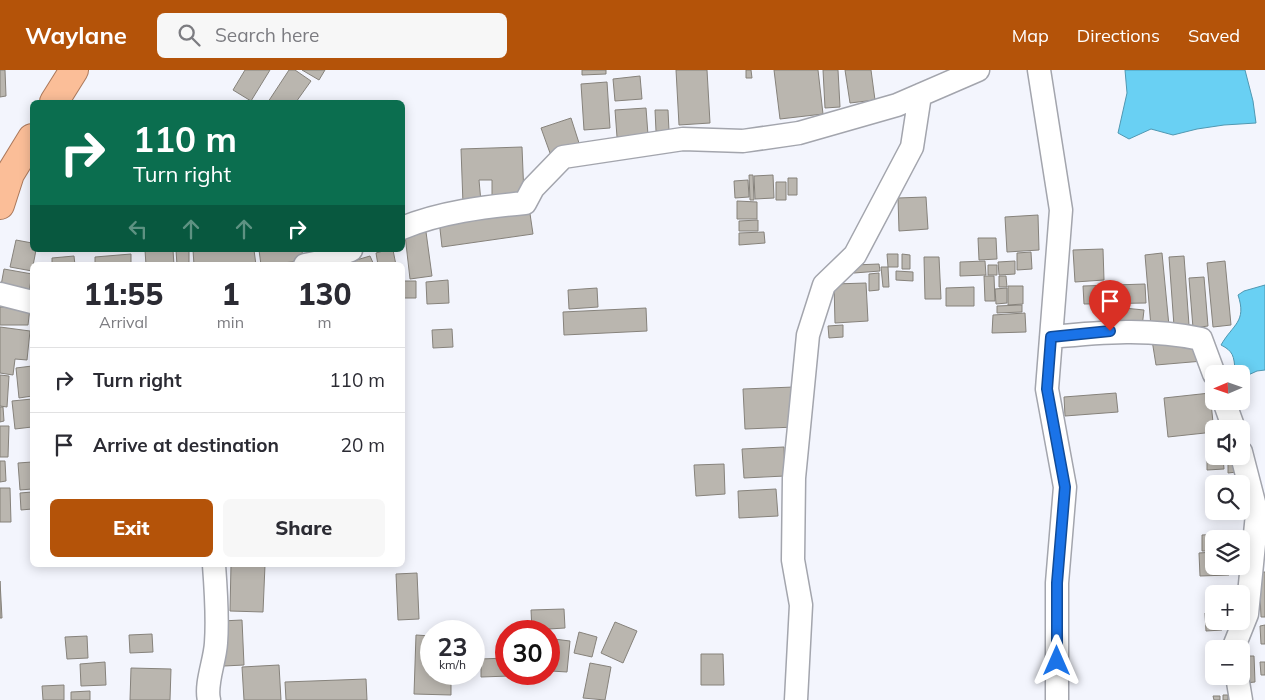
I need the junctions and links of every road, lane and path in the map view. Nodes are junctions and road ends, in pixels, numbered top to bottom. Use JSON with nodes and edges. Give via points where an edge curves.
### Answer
{"nodes":[{"id":1,"x":74,"y":70,"type":"edge"},
{"id":2,"x":978,"y":70,"type":"edge"},
{"id":3,"x":1040,"y":70,"type":"edge"},
{"id":4,"x":920,"y":95,"type":"junction"},
{"id":5,"x":55,"y":100,"type":"edge"},
{"id":6,"x":30,"y":141,"type":"edge"},
{"id":7,"x":0,"y":205,"type":"edge"},
{"id":8,"x":405,"y":227,"type":"edge"},
{"id":9,"x":347,"y":252,"type":"edge"},
{"id":10,"x":320,"y":262,"type":"edge"},
{"id":11,"x":0,"y":294,"type":"edge"},
{"id":12,"x":30,"y":302,"type":"edge"},
{"id":13,"x":1051,"y":337,"type":"junction"},
{"id":14,"x":1211,"y":365,"type":"edge"},
{"id":15,"x":1244,"y":465,"type":"edge"},
{"id":16,"x":214,"y":567,"type":"edge"},
{"id":17,"x":1237,"y":640,"type":"edge"},
{"id":18,"x":1238,"y":685,"type":"edge"},
{"id":19,"x":209,"y":700,"type":"edge"},
{"id":20,"x":796,"y":700,"type":"edge"},
{"id":21,"x":1057,"y":700,"type":"edge"},
{"id":22,"x":1241,"y":700,"type":"edge"}],
"edges":[{"from":1,"to":5,"type":"highway"},
{"from":2,"to":4,"type":"street"},
{"from":3,"to":13,"type":"street","via":[[1061,210]]},
{"from":4,"to":8,"type":"street","via":[[897,105],[799,133],[742,141],[683,139],[563,158],[533,188],[524,203],[475,209]]},
{"from":4,"to":20,"type":"street","via":[[912,147],[855,255],[824,285],[808,335],[794,478],[793,560],[801,605]]},
{"from":6,"to":7,"type":"highway","via":[[10,174]]},
{"from":9,"to":10,"type":"street"},
{"from":11,"to":12,"type":"street"},
{"from":13,"to":14,"type":"street","via":[[1110,331],[1173,333],[1201,340]]},
{"from":13,"to":21,"type":"street","via":[[1047,389],[1065,487],[1057,583]]},
{"from":15,"to":17,"type":"street","via":[[1257,514],[1247,614]]},
{"from":16,"to":19,"type":"street","via":[[216,642],[207,690]]},
{"from":18,"to":22,"type":"street"}]}
